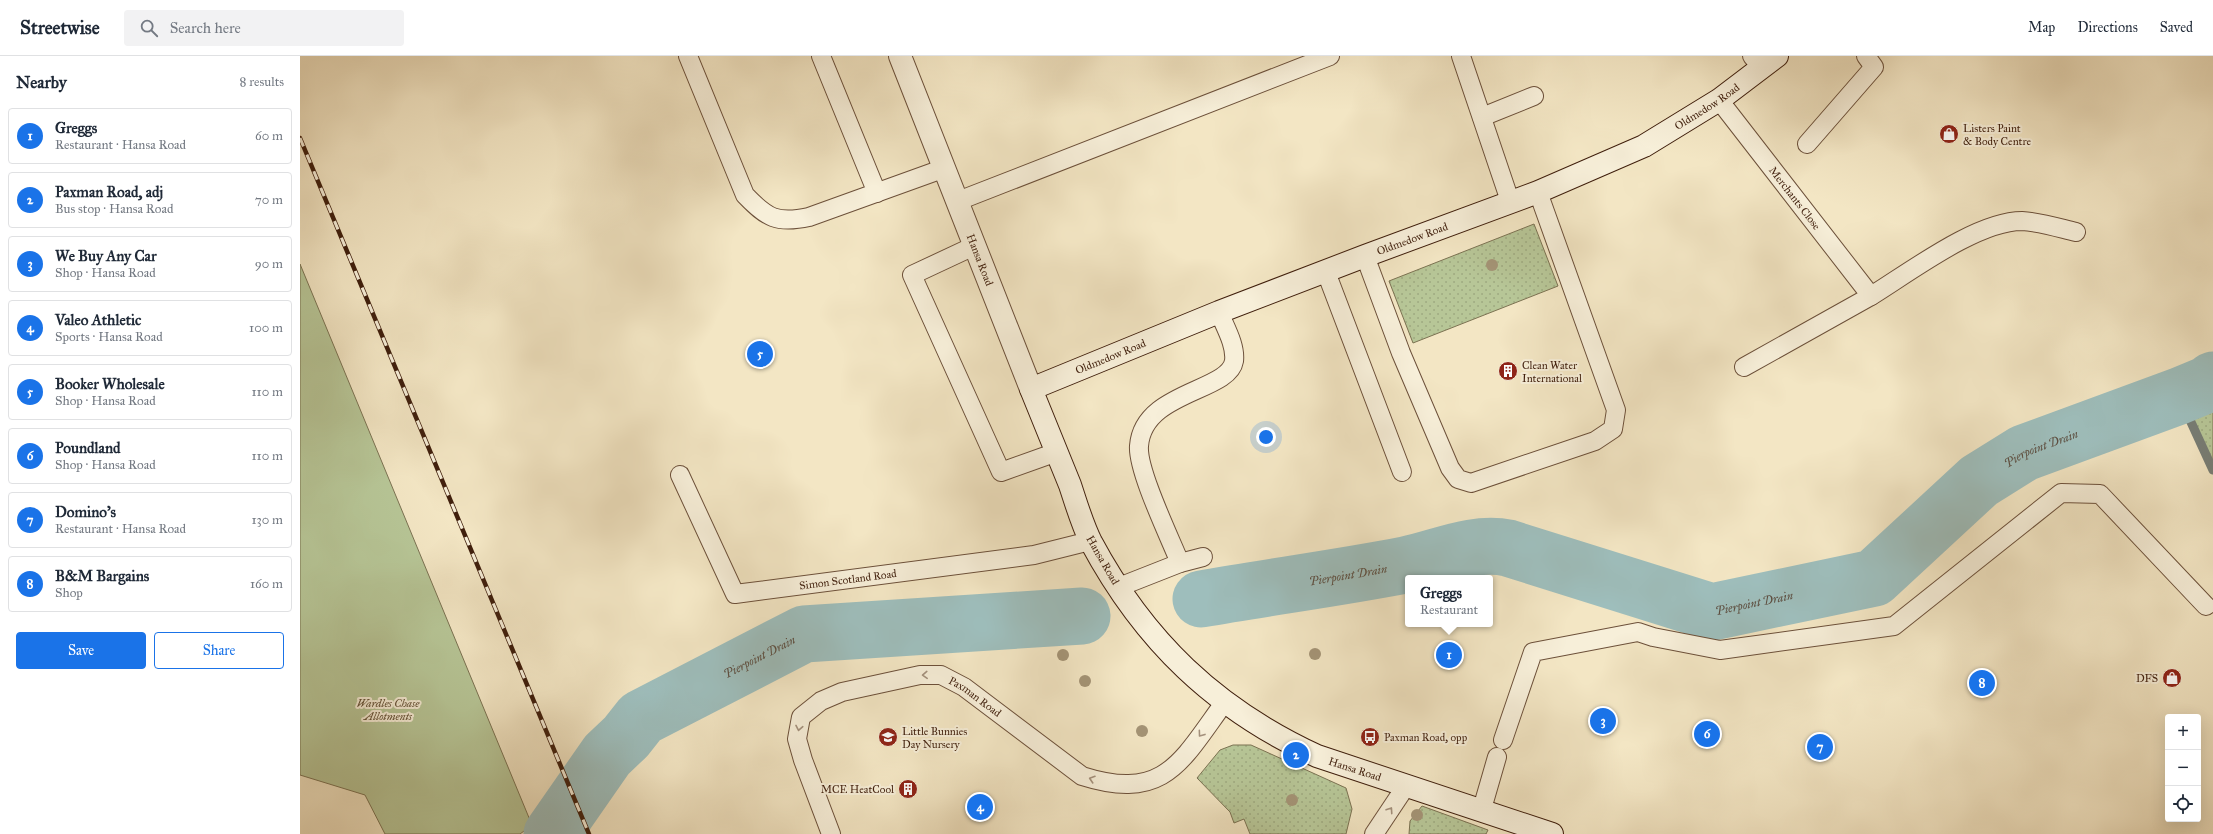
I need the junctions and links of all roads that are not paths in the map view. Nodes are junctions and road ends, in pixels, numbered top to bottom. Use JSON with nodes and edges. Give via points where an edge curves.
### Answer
{"nodes":[{"id":1,"x":688,"y":56,"type":"edge"},
{"id":2,"x":821,"y":56,"type":"edge"},
{"id":3,"x":900,"y":56,"type":"edge"},
{"id":4,"x":1330,"y":56,"type":"edge"},
{"id":5,"x":1461,"y":56,"type":"edge"},
{"id":6,"x":1866,"y":56,"type":"edge"},
{"id":7,"x":1764,"y":60,"type":"edge"},
{"id":8,"x":1534,"y":96,"type":"dead end"},
{"id":9,"x":1719,"y":100,"type":"junction"},
{"id":10,"x":1482,"y":117,"type":"junction"},
{"id":11,"x":1807,"y":144,"type":"dead end"},
{"id":12,"x":945,"y":168,"type":"junction"},
{"id":13,"x":1538,"y":192,"type":"junction"},
{"id":14,"x":877,"y":193,"type":"junction"},
{"id":15,"x":958,"y":201,"type":"junction"},
{"id":16,"x":1510,"y":201,"type":"junction"},
{"id":17,"x":2076,"y":232,"type":"dead end"},
{"id":18,"x":974,"y":246,"type":"junction"},
{"id":19,"x":1364,"y":256,"type":"junction"},
{"id":20,"x":1326,"y":272,"type":"junction"},
{"id":21,"x":1871,"y":296,"type":"junction"},
{"id":22,"x":1220,"y":312,"type":"junction"},
{"id":23,"x":1744,"y":367,"type":"dead end"},
{"id":24,"x":1031,"y":389,"type":"junction"},
{"id":25,"x":1057,"y":452,"type":"junction"},
{"id":26,"x":1402,"y":472,"type":"dead end"},
{"id":27,"x":680,"y":475,"type":"dead end"},
{"id":28,"x":1090,"y":541,"type":"junction"},
{"id":29,"x":1203,"y":557,"type":"dead end"},
{"id":30,"x":1180,"y":564,"type":"junction"},
{"id":31,"x":1119,"y":587,"type":"junction"},
{"id":32,"x":2206,"y":606,"type":"dead end"},
{"id":33,"x":1224,"y":702,"type":"junction"},
{"id":34,"x":1503,"y":740,"type":"dead end"},
{"id":35,"x":1498,"y":757,"type":"dead end"},
{"id":36,"x":1406,"y":786,"type":"junction"},
{"id":37,"x":1482,"y":809,"type":"junction"},
{"id":38,"x":831,"y":834,"type":"edge"},
{"id":39,"x":1374,"y":834,"type":"edge"},
{"id":40,"x":1552,"y":834,"type":"edge"}],
"edges":[{"from":1,"to":14,"type":"lane","via":[[737,181],[757,208],[773,218],[790,222]]},
{"from":2,"to":14,"type":"lane"},
{"from":3,"to":12,"type":"street","name":"Hansa Road"},
{"from":4,"to":15,"type":"lane"},
{"from":5,"to":10,"type":"lane"},
{"from":6,"to":11,"type":"lane","via":[[1874,67]]},
{"from":7,"to":9,"type":"street","name":"Oldmedow Road"},
{"from":8,"to":10,"type":"lane"},
{"from":9,"to":13,"type":"street","name":"Oldmedow Road","via":[[1644,146]]},
{"from":9,"to":21,"type":"lane","name":"Merchants Close"},
{"from":10,"to":16,"type":"lane"},
{"from":12,"to":14,"type":"lane"},
{"from":12,"to":15,"type":"street","name":"Hansa Road"},
{"from":13,"to":16,"type":"street","name":"Oldmedow Road"},
{"from":13,"to":19,"type":"lane","via":[[1616,410],[1613,429],[1595,441],[1471,483],[1458,479],[1450,468],[1401,353]]},
{"from":15,"to":18,"type":"street","name":"Hansa Road"},
{"from":16,"to":19,"type":"street","name":"Oldmedow Road"},
{"from":17,"to":21,"type":"lane","via":[[2023,221],[2000,223],[1974,233]]},
{"from":18,"to":24,"type":"street","name":"Hansa Road"},
{"from":18,"to":25,"type":"lane","via":[[912,275],[1001,472]]},
{"from":19,"to":20,"type":"street","name":"Oldmedow Road"},
{"from":20,"to":22,"type":"street","name":"Oldmedow Road"},
{"from":20,"to":26,"type":"lane"},
{"from":21,"to":23,"type":"lane"},
{"from":22,"to":24,"type":"street","name":"Oldmedow Road"},
{"from":22,"to":30,"type":"lane","via":[[1234,351],[1234,363],[1227,372],[1213,381],[1168,403],[1153,414],[1144,428],[1138,446],[1140,465]]},
{"from":24,"to":25,"type":"street","name":"Hansa Road"},
{"from":25,"to":28,"type":"street","name":"Hansa Road"},
{"from":27,"to":28,"type":"lane","name":"Simon Scotland Road","via":[[735,594],[1034,555]]},
{"from":28,"to":31,"type":"street","name":"Hansa Road"},
{"from":29,"to":30,"type":"lane"},
{"from":30,"to":31,"type":"lane"},
{"from":31,"to":33,"type":"street","name":"Hansa Road","via":[[1172,657]]},
{"from":32,"to":34,"type":"lane","via":[[2100,494],[2061,493],[1894,626],[1720,650],[1638,632],[1534,652]]},
{"from":33,"to":36,"type":"street","name":"Hansa Road","via":[[1283,741],[1317,756]]},
{"from":33,"to":38,"type":"lane","name":"Paxman Road","one_way":true,"via":[[1186,754],[1167,772],[1146,783],[1126,785],[1104,783],[1082,776],[964,687],[941,675],[920,676],[842,692],[821,701],[802,717],[797,739]]},
{"from":35,"to":37,"type":"lane"},
{"from":36,"to":37,"type":"street","name":"Hansa Road"},
{"from":39,"to":36,"type":"lane","one_way":true},
{"from":37,"to":40,"type":"street","name":"Hansa Road"}]}
